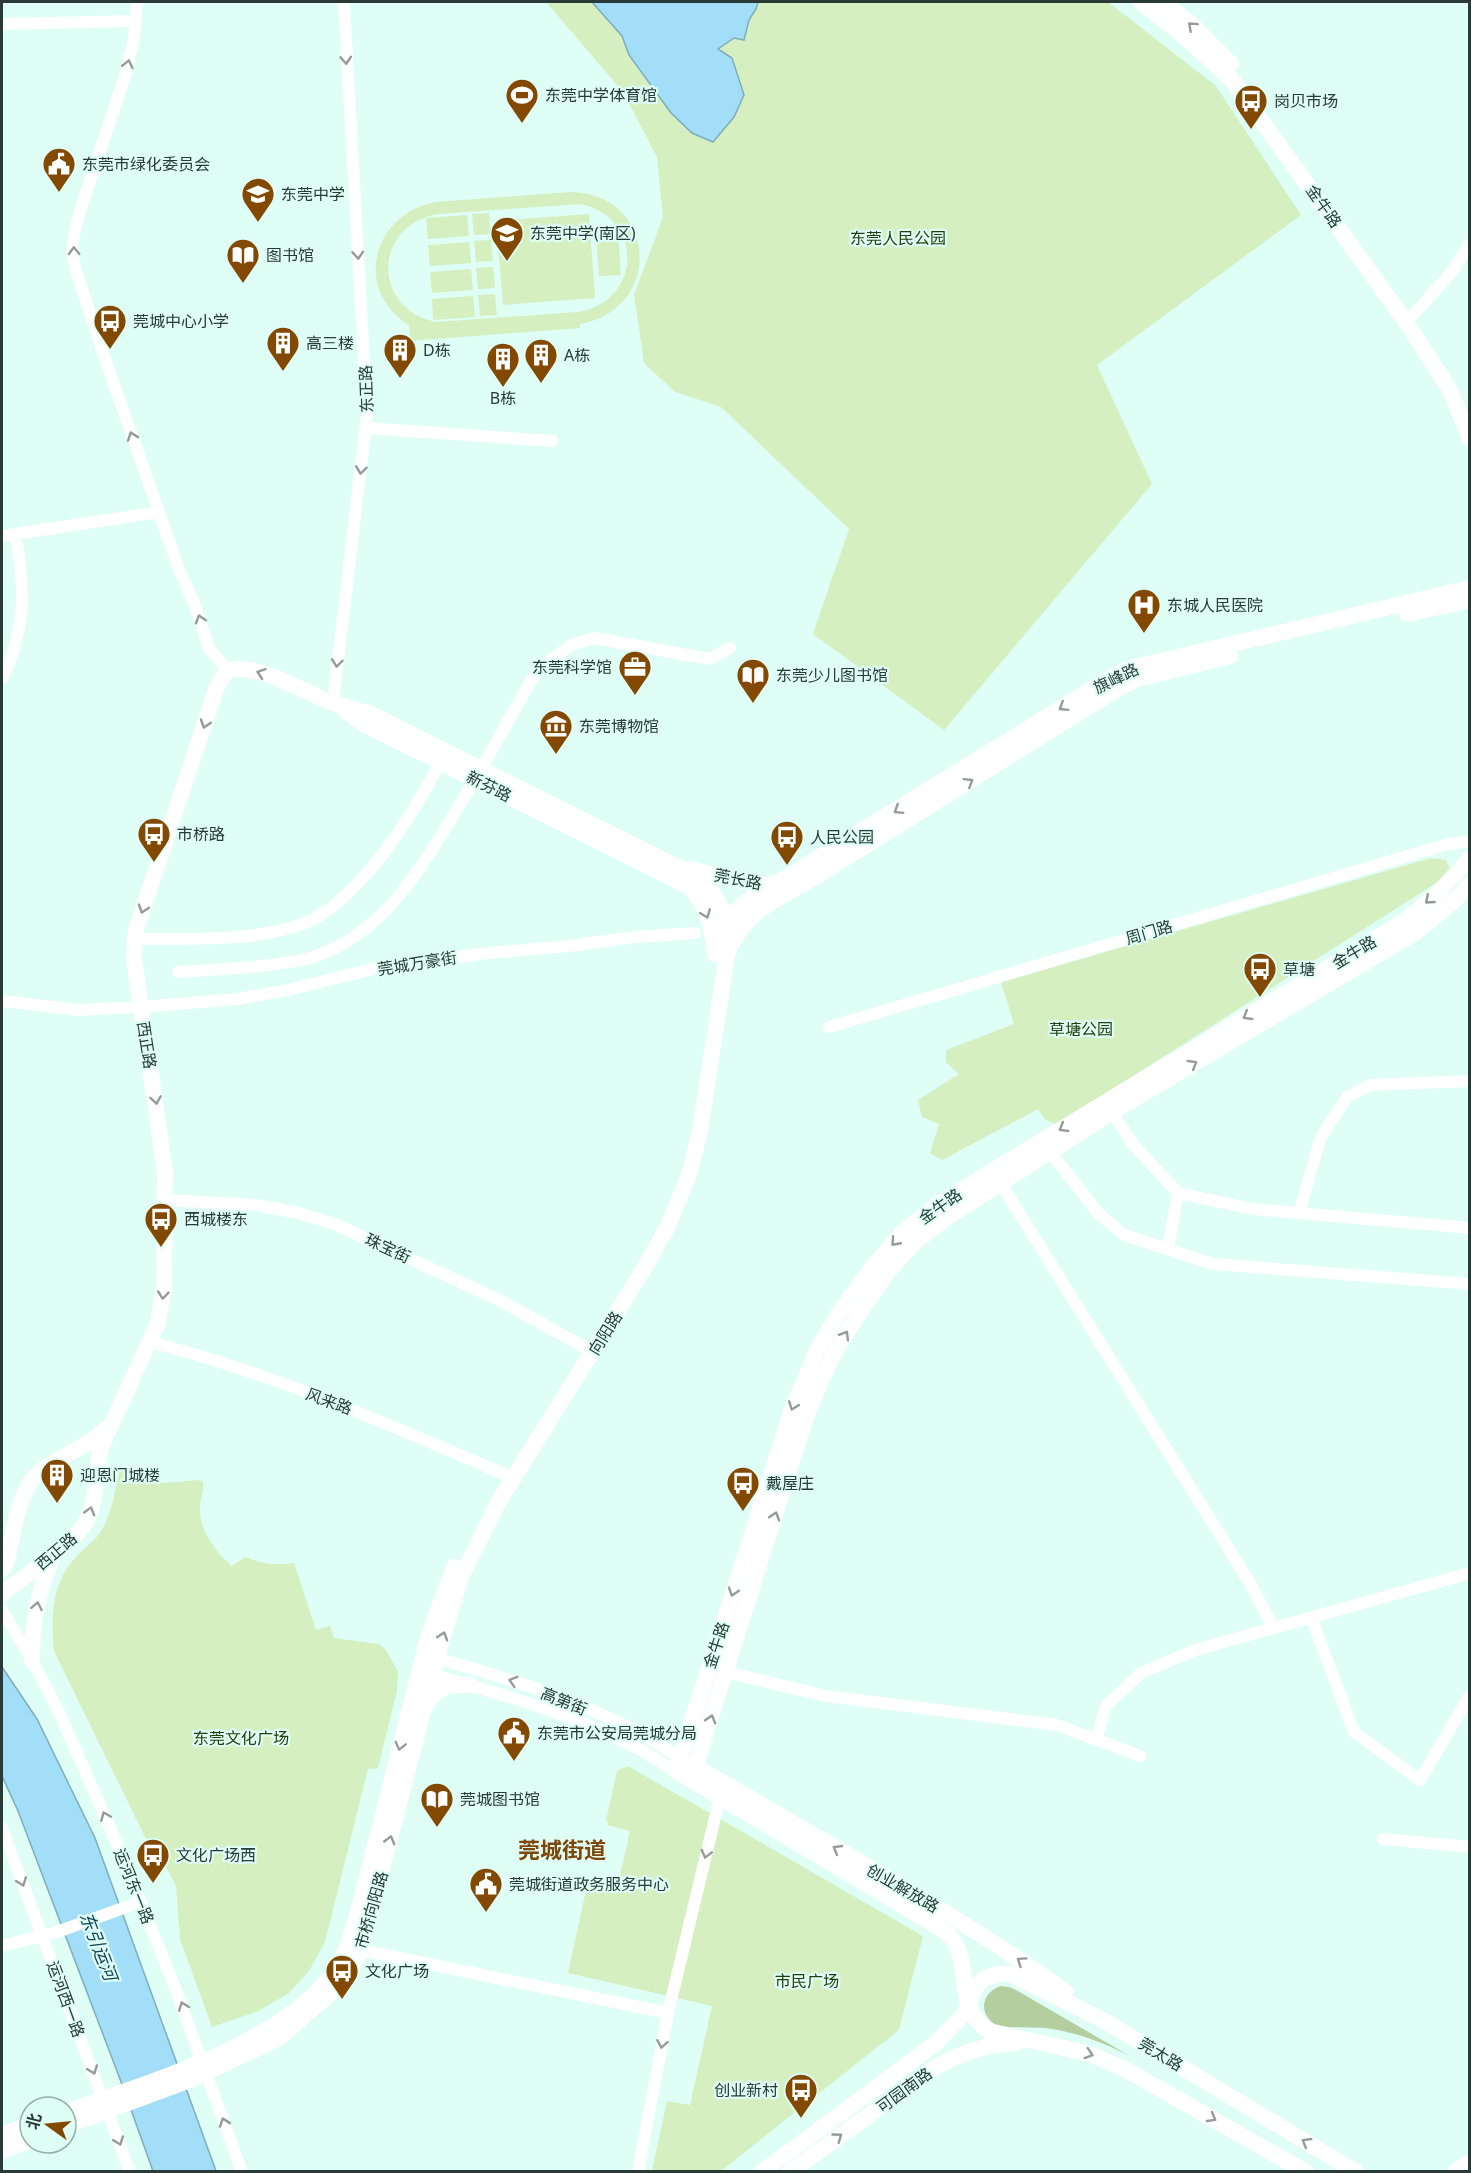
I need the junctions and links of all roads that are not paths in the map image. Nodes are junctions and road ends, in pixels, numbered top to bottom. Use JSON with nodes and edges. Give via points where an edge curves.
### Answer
{"nodes":[{"id":1,"x":137,"y":2,"type":"edge"},
{"id":2,"x":344,"y":2,"type":"edge"},
{"id":3,"x":1142,"y":2,"type":"edge"},
{"id":4,"x":1164,"y":2,"type":"edge"},
{"id":5,"x":136,"y":21,"type":"junction"},
{"id":6,"x":2,"y":24,"type":"edge"},
{"id":7,"x":1470,"y":243,"type":"edge"},
{"id":8,"x":1413,"y":315,"type":"junction"},
{"id":9,"x":1470,"y":413,"type":"edge"},
{"id":10,"x":366,"y":428,"type":"junction"},
{"id":11,"x":1470,"y":439,"type":"edge"},
{"id":12,"x":552,"y":441,"type":"dead end"},
{"id":13,"x":159,"y":512,"type":"junction"},
{"id":14,"x":15,"y":534,"type":"junction"},
{"id":15,"x":2,"y":536,"type":"edge"},
{"id":16,"x":1466,"y":595,"type":"edge"},
{"id":17,"x":730,"y":648,"type":"dead end"},
{"id":18,"x":227,"y":670,"type":"junction"},
{"id":19,"x":2,"y":678,"type":"edge"},
{"id":20,"x":333,"y":703,"type":"junction"},
{"id":21,"x":443,"y":757,"type":"junction"},
{"id":22,"x":478,"y":774,"type":"junction"},
{"id":23,"x":1470,"y":841,"type":"edge"},
{"id":24,"x":649,"y":860,"type":"junction"},
{"id":25,"x":1468,"y":862,"type":"edge"},
{"id":26,"x":669,"y":863,"type":"junction"},
{"id":27,"x":808,"y":874,"type":"joint"},
{"id":28,"x":697,"y":879,"type":"junction"},
{"id":29,"x":1470,"y":884,"type":"edge"},
{"id":30,"x":786,"y":889,"type":"junction"},
{"id":31,"x":758,"y":894,"type":"junction"},
{"id":32,"x":726,"y":923,"type":"junction"},
{"id":33,"x":695,"y":933,"type":"dead end"},
{"id":34,"x":134,"y":939,"type":"junction"},
{"id":35,"x":721,"y":955,"type":"junction"},
{"id":36,"x":178,"y":972,"type":"dead end"},
{"id":37,"x":2,"y":1001,"type":"edge"},
{"id":38,"x":141,"y":1007,"type":"junction"},
{"id":39,"x":829,"y":1027,"type":"dead end"},
{"id":40,"x":1470,"y":1081,"type":"edge"},
{"id":41,"x":1112,"y":1112,"type":"junction"},
{"id":42,"x":1050,"y":1152,"type":"junction"},
{"id":43,"x":1001,"y":1184,"type":"junction"},
{"id":44,"x":1178,"y":1193,"type":"junction"},
{"id":45,"x":166,"y":1200,"type":"junction"},
{"id":46,"x":1299,"y":1213,"type":"junction"},
{"id":47,"x":1470,"y":1228,"type":"edge"},
{"id":48,"x":1168,"y":1249,"type":"junction"},
{"id":49,"x":1470,"y":1284,"type":"edge"},
{"id":50,"x":150,"y":1342,"type":"junction"},
{"id":51,"x":588,"y":1349,"type":"junction"},
{"id":52,"x":110,"y":1425,"type":"junction"},
{"id":53,"x":504,"y":1474,"type":"junction"},
{"id":54,"x":21,"y":1505,"type":"junction"},
{"id":55,"x":2,"y":1524,"type":"edge"},
{"id":56,"x":53,"y":1555,"type":"junction"},
{"id":57,"x":2,"y":1570,"type":"edge"},
{"id":58,"x":1470,"y":1573,"type":"edge"},
{"id":59,"x":2,"y":1594,"type":"edge"},
{"id":60,"x":2,"y":1610,"type":"edge"},
{"id":61,"x":1311,"y":1617,"type":"junction"},
{"id":62,"x":1273,"y":1627,"type":"junction"},
{"id":63,"x":2,"y":1628,"type":"edge"},
{"id":64,"x":17,"y":1635,"type":"junction"},
{"id":65,"x":32,"y":1660,"type":"junction"},
{"id":66,"x":428,"y":1665,"type":"junction"},
{"id":67,"x":726,"y":1672,"type":"junction"},
{"id":68,"x":471,"y":1685,"type":"junction"},
{"id":69,"x":1470,"y":1695,"type":"edge"},
{"id":70,"x":422,"y":1696,"type":"junction"},
{"id":71,"x":1096,"y":1740,"type":"junction"},
{"id":72,"x":1140,"y":1756,"type":"dead end"},
{"id":73,"x":686,"y":1769,"type":"junction"},
{"id":74,"x":720,"y":1797,"type":"junction"},
{"id":75,"x":2,"y":1827,"type":"edge"},
{"id":76,"x":1383,"y":1839,"type":"dead end"},
{"id":77,"x":1470,"y":1847,"type":"edge"},
{"id":78,"x":140,"y":1902,"type":"junction"},
{"id":79,"x":43,"y":1936,"type":"junction"},
{"id":80,"x":2,"y":1946,"type":"edge"},
{"id":81,"x":355,"y":1947,"type":"junction"},
{"id":82,"x":964,"y":1984,"type":"junction"},
{"id":83,"x":969,"y":2005,"type":"junction"},
{"id":84,"x":668,"y":2013,"type":"junction"},
{"id":85,"x":1103,"y":2020,"type":"junction"},
{"id":86,"x":945,"y":2035,"type":"junction"},
{"id":87,"x":1032,"y":2042,"type":"junction"},
{"id":88,"x":205,"y":2066,"type":"junction"},
{"id":89,"x":106,"y":2105,"type":"junction"},
{"id":90,"x":78,"y":2110,"type":"edge"},
{"id":91,"x":78,"y":2120,"type":"edge"},
{"id":92,"x":18,"y":2129,"type":"edge"},
{"id":93,"x":2,"y":2135,"type":"edge"},
{"id":94,"x":18,"y":2145,"type":"edge"},
{"id":95,"x":2,"y":2151,"type":"edge"},
{"id":96,"x":1470,"y":2163,"type":"edge"},
{"id":97,"x":130,"y":2172,"type":"edge"},
{"id":98,"x":242,"y":2172,"type":"edge"},
{"id":99,"x":638,"y":2172,"type":"edge"},
{"id":100,"x":762,"y":2172,"type":"edge"},
{"id":101,"x":790,"y":2172,"type":"edge"},
{"id":102,"x":1306,"y":2172,"type":"edge"},
{"id":103,"x":1356,"y":2172,"type":"edge"},
{"id":104,"x":1455,"y":2172,"type":"edge"}],
"edges":[{"from":1,"to":5,"type":"street"},
{"from":2,"to":10,"type":"street","name":"东正路","one_way":true},
{"from":3,"to":11,"type":"main road","name":"金牛路","via":[[1233,81],[1450,390]]},
{"from":8,"to":4,"type":"main road","one_way":true,"via":[[1241,75]]},
{"from":5,"to":6,"type":"street"},
{"from":13,"to":5,"type":"street","one_way":true,"via":[[72,253],[80,211],[125,76]]},
{"from":7,"to":8,"type":"street","via":[[1452,272]]},
{"from":8,"to":9,"type":"main road","via":[[1458,386]]},
{"from":10,"to":12,"type":"street"},
{"from":10,"to":20,"type":"street","name":"东正路","one_way":true},
{"from":13,"to":14,"type":"street"},
{"from":18,"to":13,"type":"street","one_way":true,"via":[[209,648]]},
{"from":14,"to":15,"type":"street"},
{"from":14,"to":19,"type":"street","via":[[24,592],[11,659]]},
{"from":16,"to":27,"type":"main road","name":"旗峰路","via":[[1131,668]]},
{"from":17,"to":22,"type":"street","via":[[709,659],[594,638],[571,645],[539,669]]},
{"from":20,"to":18,"type":"main road","name":"新芬路","one_way":true,"via":[[258,671],[240,667]]},
{"from":18,"to":34,"type":"main road","name":"西正路","one_way":true,"via":[[217,687]]},
{"from":20,"to":21,"type":"main road","name":"新芬路","via":[[369,713]]},
{"from":21,"to":22,"type":"main road","name":"新芬路"},
{"from":21,"to":34,"type":"street","via":[[389,845],[344,897],[318,915],[295,927],[240,937]]},
{"from":22,"to":24,"type":"main road","name":"新芬路"},
{"from":22,"to":36,"type":"street","via":[[409,883],[379,918],[353,939],[306,959]]},
{"from":23,"to":39,"type":"street","name":"周门路","via":[[1445,845]]},
{"from":24,"to":26,"type":"main road"},
{"from":24,"to":28,"type":"main road"},
{"from":24,"to":35,"type":"main road","one_way":true,"via":[[698,896]]},
{"from":25,"to":73,"type":"main road","name":"金牛路","one_way":true,"via":[[1406,920],[938,1204],[902,1234],[874,1265],[816,1350],[792,1409]]},
{"from":26,"to":28,"type":"main road"},
{"from":26,"to":30,"type":"main road","name":"莞长路"},
{"from":27,"to":30,"type":"main road","name":"莞长路"},
{"from":28,"to":31,"type":"main road"},
{"from":28,"to":32,"type":"main road","via":[[713,893]]},
{"from":41,"to":29,"type":"main road","one_way":true,"via":[[1416,932]]},
{"from":30,"to":31,"type":"main road"},
{"from":30,"to":35,"type":"main road","via":[[747,920]]},
{"from":31,"to":32,"type":"main road","via":[[738,908]]},
{"from":32,"to":35,"type":"main road"},
{"from":33,"to":38,"type":"street","name":"莞城万豪街","via":[[470,955],[381,968],[237,999]]},
{"from":34,"to":38,"type":"main road","name":"西正路"},
{"from":35,"to":51,"type":"main road","name":"向阳路","via":[[678,1172],[659,1221]]},
{"from":37,"to":38,"type":"street","name":"莞城万豪街","via":[[78,1010]]},
{"from":38,"to":45,"type":"main road","name":"西正路","one_way":true,"via":[[163,1144]]},
{"from":40,"to":46,"type":"street","via":[[1370,1085],[1347,1097],[1321,1137]]},
{"from":41,"to":42,"type":"main road"},
{"from":41,"to":44,"type":"street","via":[[1132,1143]]},
{"from":42,"to":43,"type":"main road"},
{"from":42,"to":48,"type":"street","via":[[1099,1214],[1124,1235]]},
{"from":43,"to":62,"type":"street","via":[[1250,1583]]},
{"from":67,"to":43,"type":"main road","one_way":true,"via":[[807,1414],[832,1357],[888,1272],[914,1243]]},
{"from":44,"to":46,"type":"street","via":[[1253,1209]]},
{"from":44,"to":48,"type":"street"},
{"from":45,"to":50,"type":"main road","name":"西正路","one_way":true,"via":[[163,1303]]},
{"from":45,"to":51,"type":"street","name":"珠宝街","via":[[257,1205],[335,1224],[489,1296]]},
{"from":46,"to":47,"type":"street"},
{"from":48,"to":49,"type":"street","via":[[1213,1264]]},
{"from":50,"to":52,"type":"main road","name":"西正路"},
{"from":50,"to":53,"type":"street","name":"风来路","via":[[357,1411]]},
{"from":51,"to":53,"type":"main road","name":"向阳路"},
{"from":66,"to":51,"type":"main road","name":"向阳路","one_way":true,"via":[[462,1575],[499,1501]]},
{"from":52,"to":54,"type":"main road","name":"西正路","via":[[88,1444],[35,1475]]},
{"from":56,"to":52,"type":"main road","name":"西正路","one_way":true,"via":[[89,1518],[97,1460]]},
{"from":53,"to":66,"type":"main road","name":"向阳路","via":[[452,1571]]},
{"from":54,"to":55,"type":"main road"},
{"from":54,"to":57,"type":"main road","name":"西正路"},
{"from":56,"to":59,"type":"main road","name":"西正路"},
{"from":65,"to":56,"type":"main road","one_way":true,"via":[[38,1599]]},
{"from":58,"to":61,"type":"street"},
{"from":60,"to":64,"type":"street","name":"运河东一路"},
{"from":61,"to":62,"type":"street"},
{"from":61,"to":69,"type":"street","via":[[1354,1732],[1420,1780]]},
{"from":62,"to":71,"type":"street","via":[[1195,1650],[1140,1673],[1106,1706]]},
{"from":63,"to":64,"type":"street"},
{"from":64,"to":65,"type":"street","name":"运河东一路"},
{"from":78,"to":65,"type":"street","name":"运河东一路","one_way":true,"via":[[78,1754]]},
{"from":66,"to":68,"type":"street","name":"高第街"},
{"from":66,"to":70,"type":"main road","name":"向阳路"},
{"from":73,"to":66,"type":"street","name":"高第街","one_way":true,"via":[[630,1728],[563,1700],[521,1684]]},
{"from":67,"to":71,"type":"street","via":[[826,1696],[1057,1725]]},
{"from":73,"to":67,"type":"main road","one_way":true},
{"from":68,"to":70,"type":"main road","via":[[453,1684]]},
{"from":68,"to":73,"type":"street","name":"高第街","via":[[600,1731]]},
{"from":70,"to":81,"type":"main road","name":"市桥向阳路"},
{"from":71,"to":72,"type":"street"},
{"from":73,"to":74,"type":"main road","name":"创业解放路"},
{"from":85,"to":73,"type":"main road","name":"创业解放路","one_way":true,"via":[[968,1927]]},
{"from":74,"to":82,"type":"main road","name":"创业解放路","via":[[950,1936],[961,1958]]},
{"from":74,"to":84,"type":"street","one_way":true},
{"from":75,"to":79,"type":"street","name":"运河西一路","one_way":true},
{"from":76,"to":77,"type":"street"},
{"from":78,"to":79,"type":"street"},
{"from":88,"to":78,"type":"street","name":"运河东一路","one_way":true},
{"from":79,"to":80,"type":"street"},
{"from":79,"to":89,"type":"street","name":"运河西一路","one_way":true},
{"from":81,"to":84,"type":"street"},
{"from":81,"to":88,"type":"main road","name":"市桥向阳路","via":[[305,2001],[272,2027]]},
{"from":82,"to":83,"type":"main road","name":"创业解放路"},
{"from":82,"to":86,"type":"main road"},
{"from":83,"to":85,"type":"main road","name":"莞太路","via":[[975,1988],[985,1978],[1010,1974]]},
{"from":83,"to":86,"type":"main road","name":"可园南路"},
{"from":83,"to":87,"type":"main road","via":[[973,2016],[989,2031]]},
{"from":84,"to":99,"type":"street","one_way":true},
{"from":103,"to":85,"type":"main road","name":"莞太路","one_way":true},
{"from":86,"to":100,"type":"main road","name":"可园南路"},
{"from":101,"to":87,"type":"main road","name":"可园南路","one_way":true,"via":[[930,2070],[991,2044]]},
{"from":87,"to":102,"type":"main road","name":"莞太路","one_way":true,"via":[[1090,2054],[1123,2068]]},
{"from":88,"to":89,"type":"main road","name":"市桥向阳路"},
{"from":98,"to":88,"type":"street","name":"运河东一路","one_way":true},
{"from":89,"to":90,"type":"main road"},
{"from":89,"to":91,"type":"main road"},
{"from":89,"to":97,"type":"street","name":"运河西一路","one_way":true},
{"from":92,"to":93,"type":"main road"},
{"from":94,"to":95,"type":"main road"},
{"from":96,"to":104,"type":"main road"}]}
